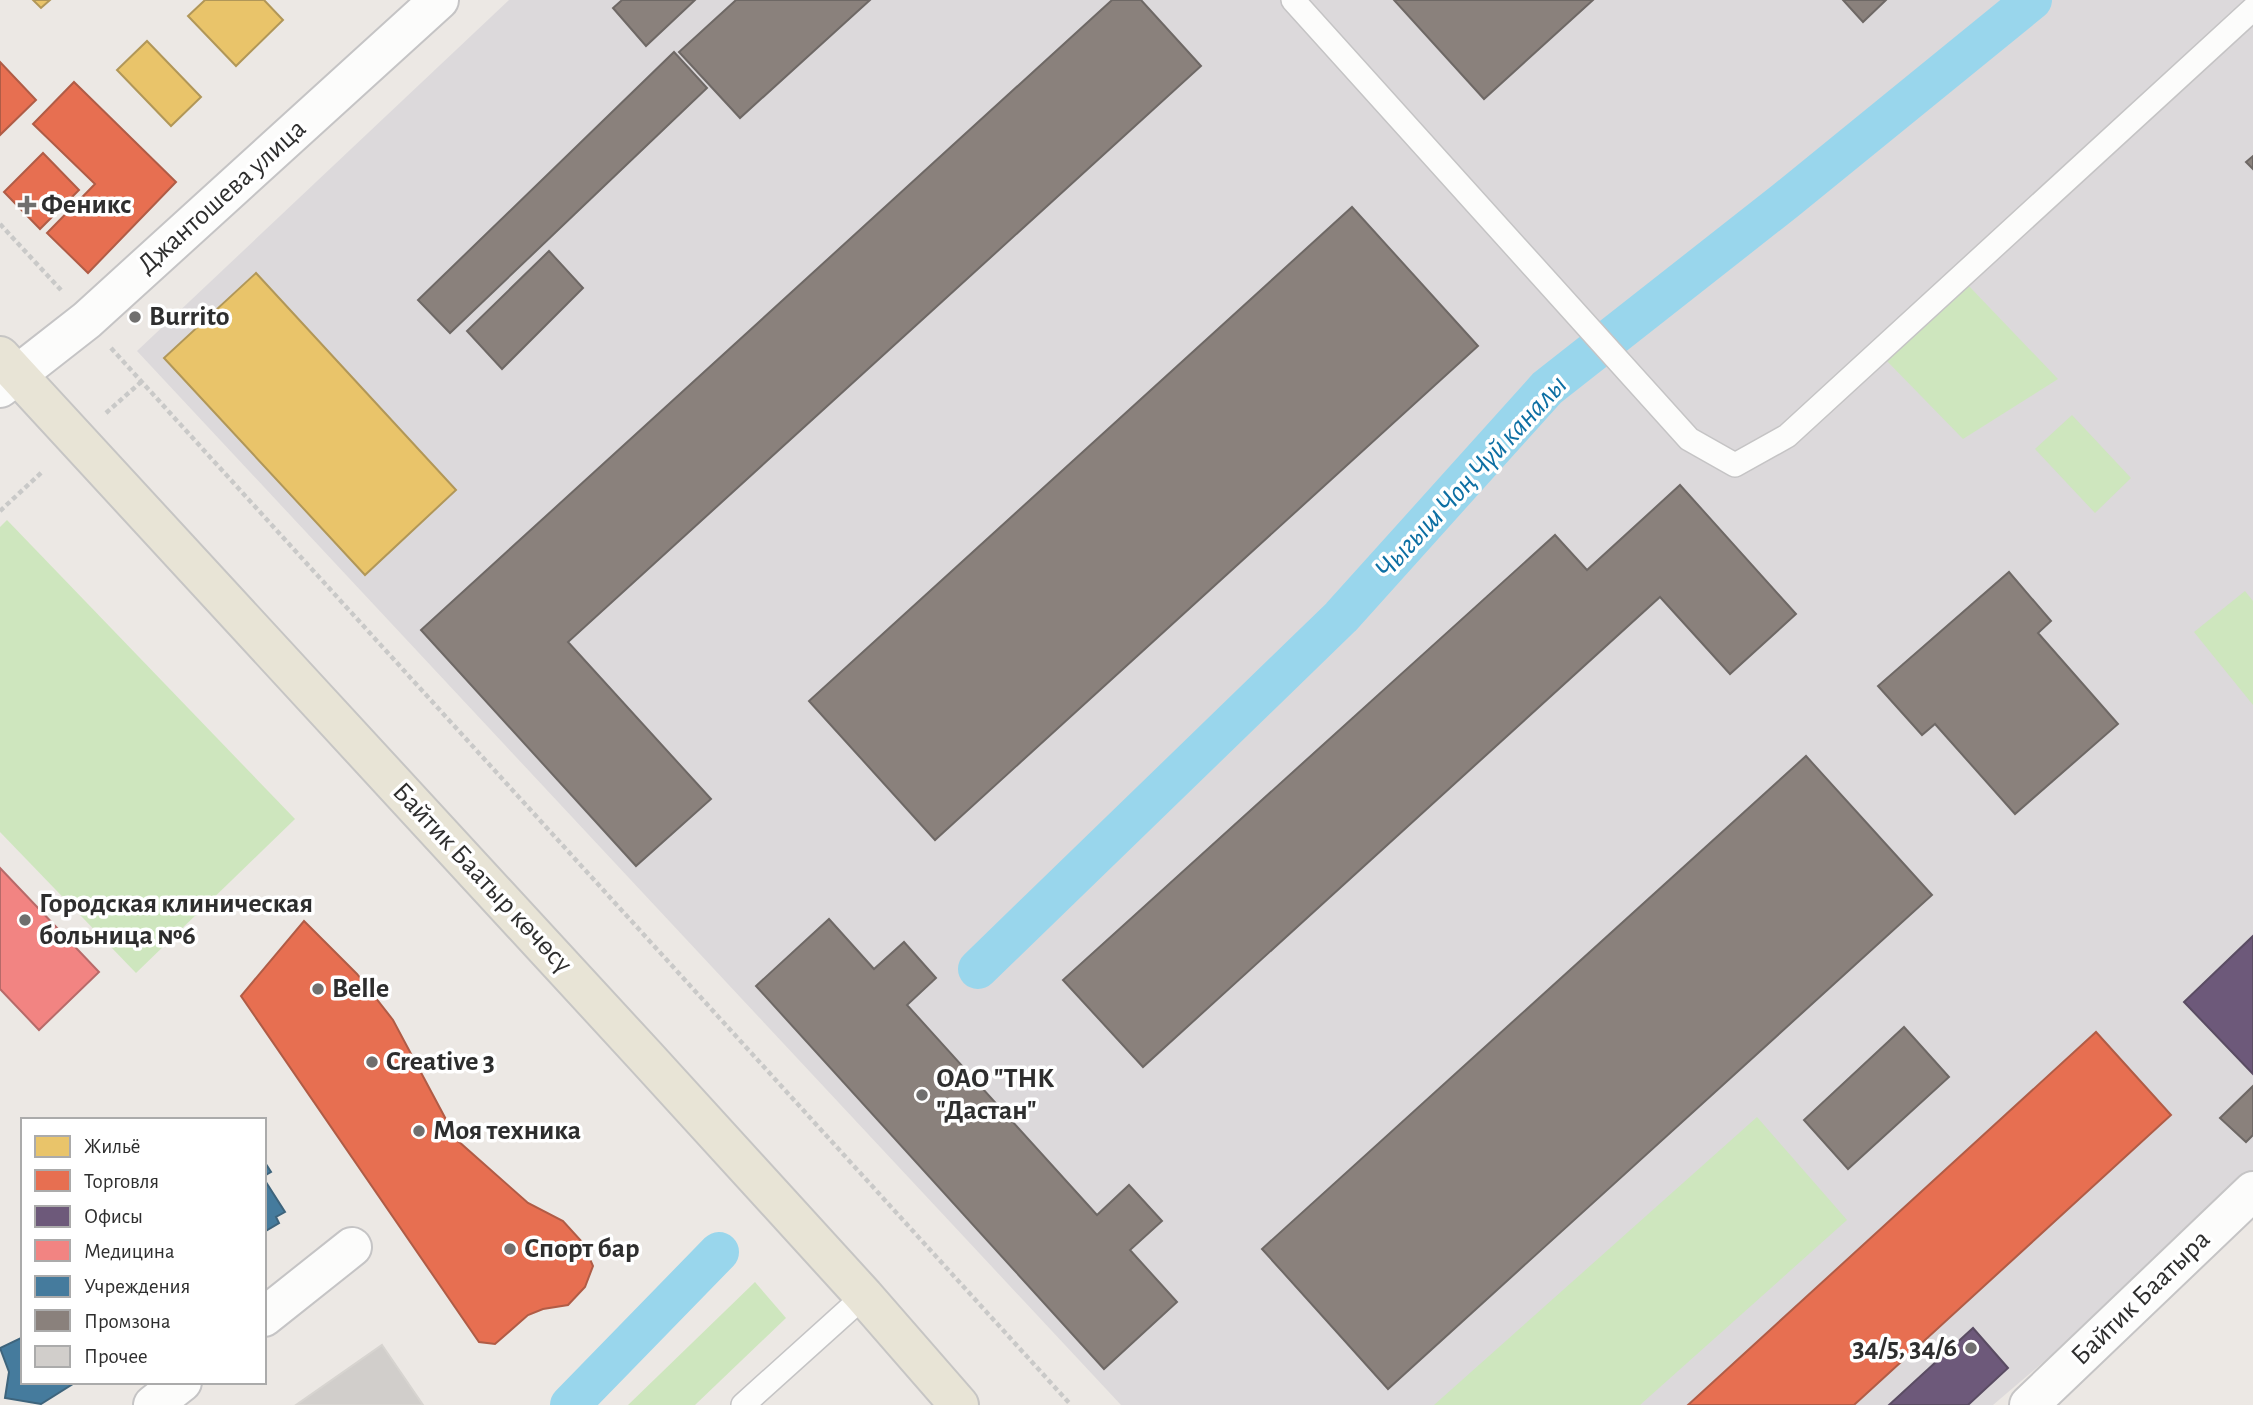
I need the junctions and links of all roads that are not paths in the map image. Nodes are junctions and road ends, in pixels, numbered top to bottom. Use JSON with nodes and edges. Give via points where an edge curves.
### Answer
{"nodes":[{"id":1,"x":439,"y":0,"type":"edge"},
{"id":2,"x":1293,"y":0,"type":"edge"},
{"id":3,"x":2253,"y":9,"type":"edge"},
{"id":4,"x":6,"y":373,"type":"edge"},
{"id":5,"x":2253,"y":1191,"type":"edge"},
{"id":6,"x":352,"y":1247,"type":"dead end"},
{"id":7,"x":864,"y":1296,"type":"junction"},
{"id":8,"x":266,"y":1315,"type":"edge"},
{"id":9,"x":179,"y":1384,"type":"edge"},
{"id":10,"x":153,"y":1405,"type":"edge"},
{"id":11,"x":743,"y":1405,"type":"edge"},
{"id":12,"x":958,"y":1405,"type":"edge"},
{"id":13,"x":2029,"y":1405,"type":"edge"}],
"edges":[{"from":1,"to":4,"type":"street","name":"Джантошева улица","via":[[87,320]]},
{"from":2,"to":3,"type":"lane","via":[[1689,439],[1735,465],[1787,436]]},
{"from":4,"to":7,"type":"main road","name":"Байтик Баатыр көчөсү"},
{"from":5,"to":13,"type":"street","name":"Байтик Баатыра"},
{"from":6,"to":8,"type":"street"},
{"from":7,"to":11,"type":"lane"},
{"from":7,"to":12,"type":"main road","name":"Байтик Баатыр көчөсү"},
{"from":9,"to":10,"type":"street"}]}
